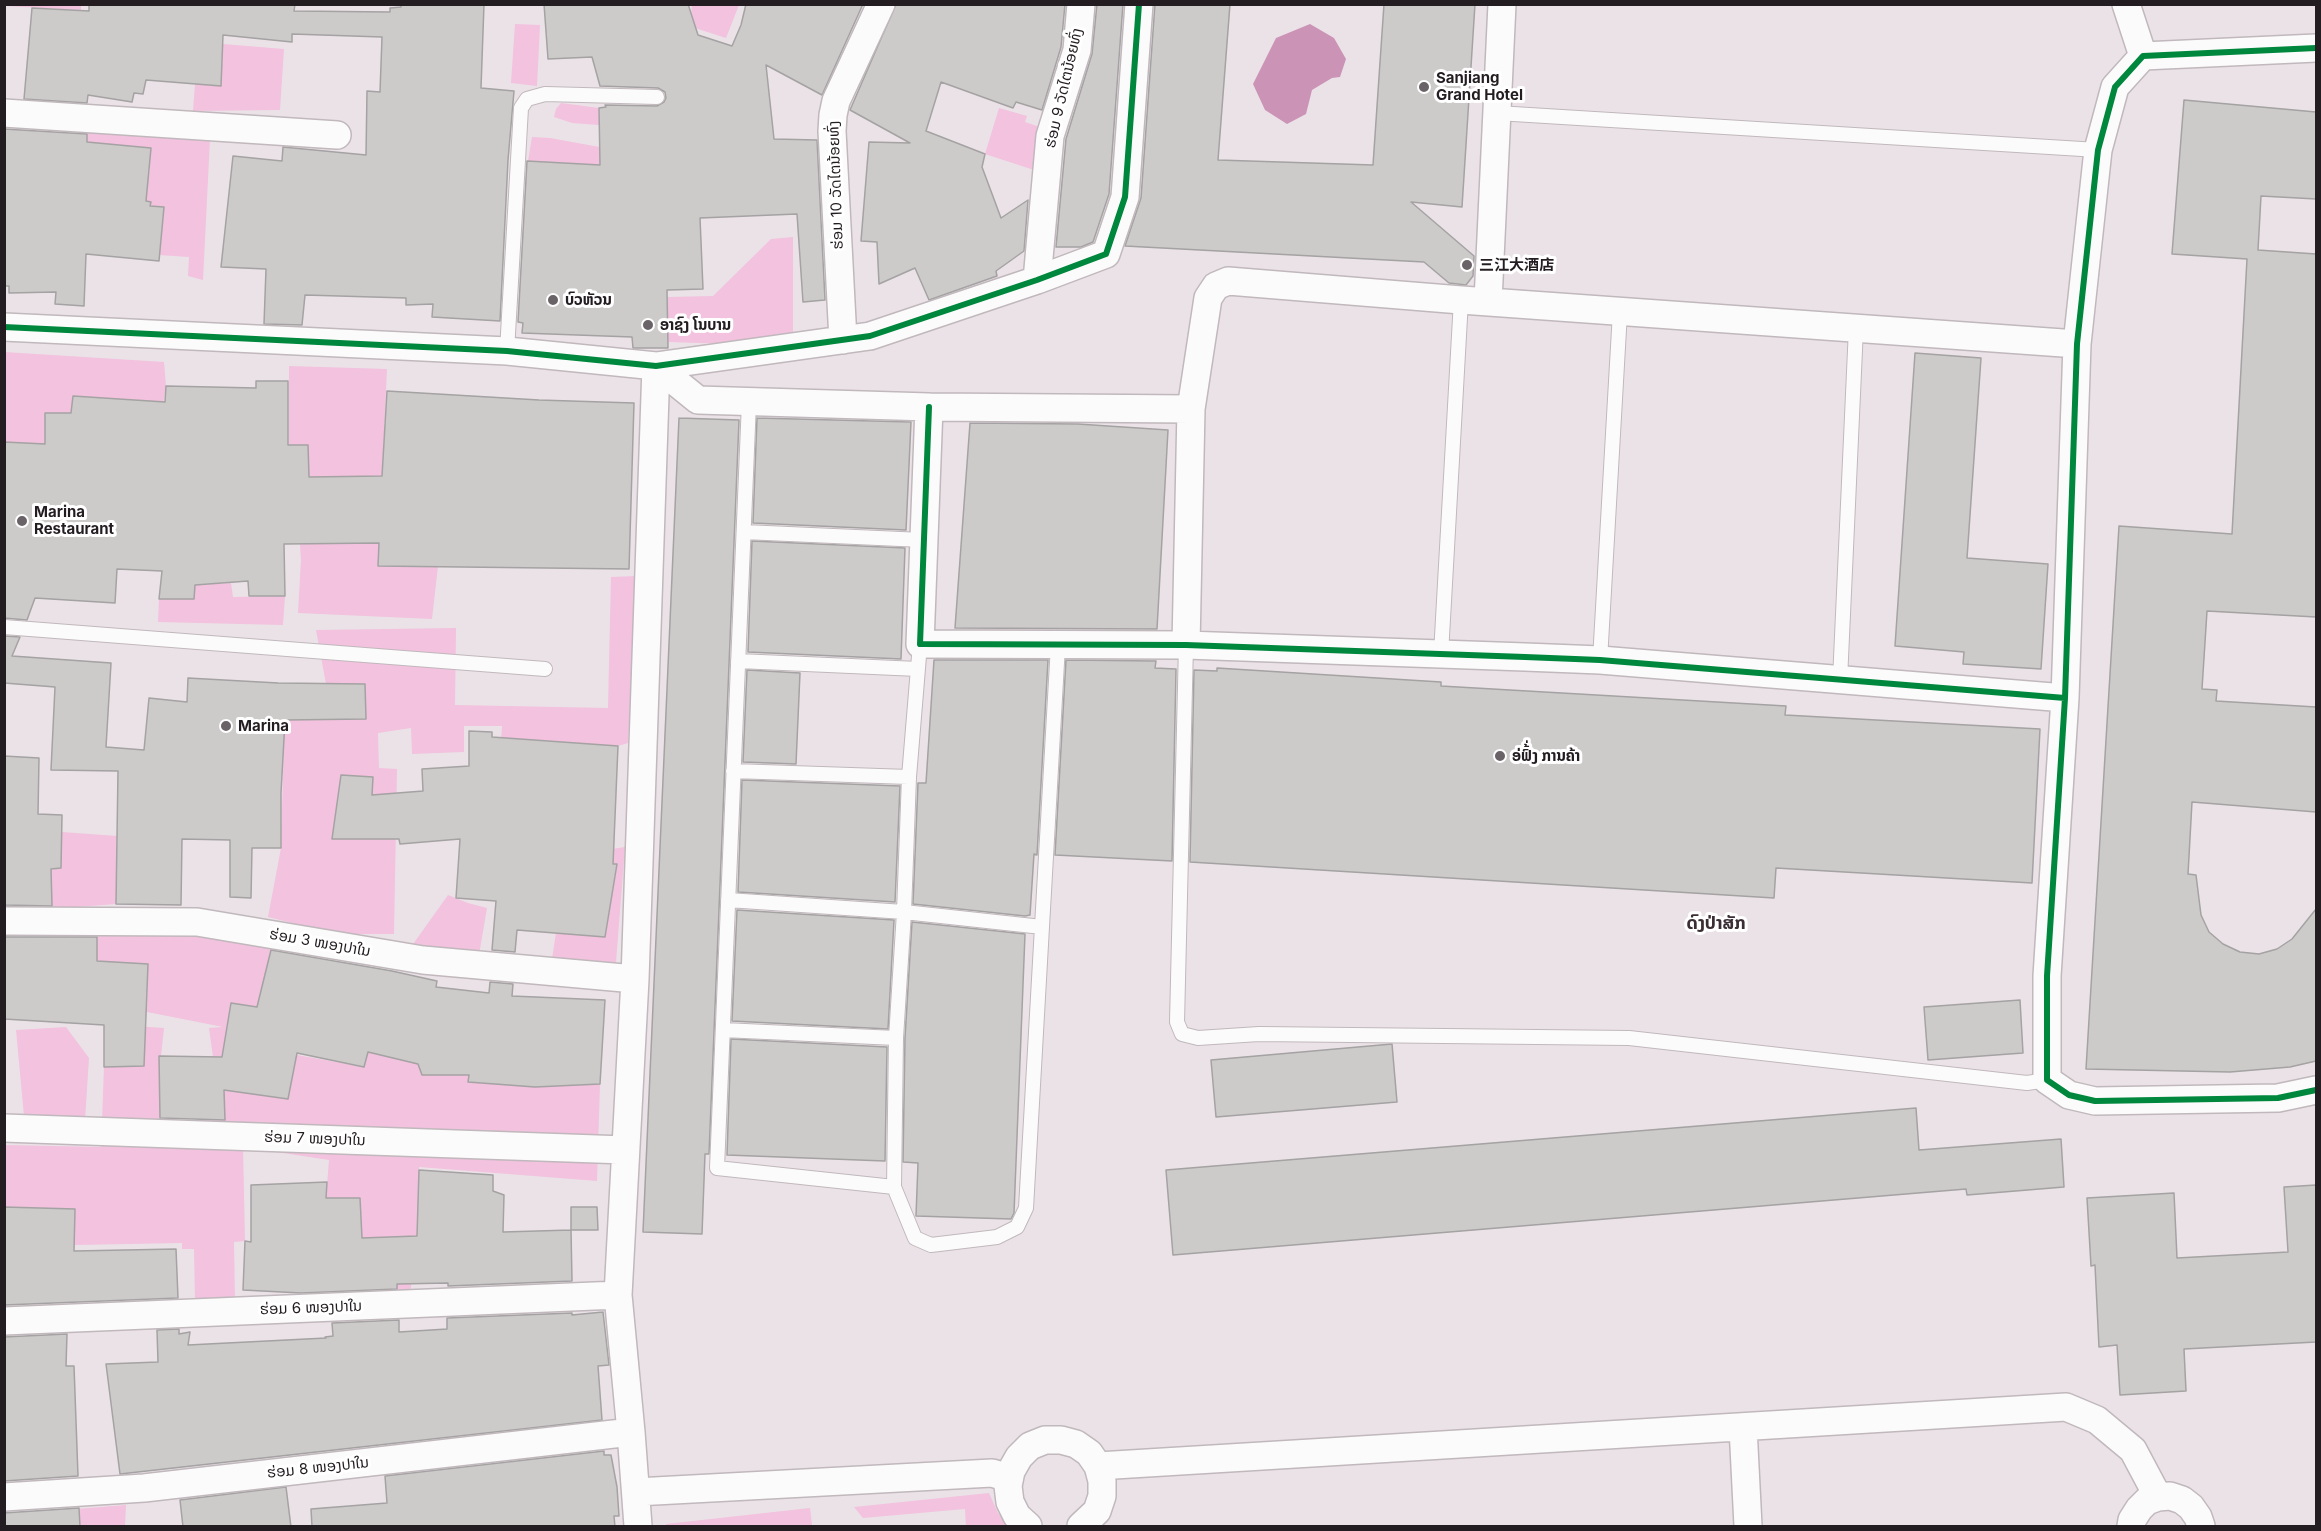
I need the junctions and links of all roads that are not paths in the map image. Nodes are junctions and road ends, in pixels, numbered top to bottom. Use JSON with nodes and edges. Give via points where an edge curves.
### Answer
{"nodes":[{"id":1,"x":881,"y":4,"type":"edge"},
{"id":2,"x":1082,"y":4,"type":"edge"},
{"id":3,"x":1139,"y":4,"type":"edge"},
{"id":4,"x":1502,"y":4,"type":"edge"},
{"id":5,"x":2126,"y":4,"type":"edge"},
{"id":6,"x":2316,"y":48,"type":"edge"},
{"id":7,"x":2143,"y":56,"type":"junction"},
{"id":8,"x":657,"y":97,"type":"dead end"},
{"id":9,"x":4,"y":113,"type":"edge"},
{"id":10,"x":1497,"y":113,"type":"junction"},
{"id":11,"x":337,"y":135,"type":"dead end"},
{"id":12,"x":2098,"y":150,"type":"junction"},
{"id":13,"x":1037,"y":279,"type":"junction"},
{"id":14,"x":1461,"y":300,"type":"junction"},
{"id":15,"x":1488,"y":302,"type":"junction"},
{"id":16,"x":1620,"y":312,"type":"junction"},
{"id":17,"x":4,"y":327,"type":"edge"},
{"id":18,"x":1856,"y":328,"type":"junction"},
{"id":19,"x":843,"y":340,"type":"junction"},
{"id":20,"x":2077,"y":344,"type":"junction"},
{"id":21,"x":507,"y":351,"type":"junction"},
{"id":22,"x":656,"y":366,"type":"junction"},
{"id":23,"x":749,"y":402,"type":"junction"},
{"id":24,"x":929,"y":407,"type":"junction"},
{"id":25,"x":1191,"y":409,"type":"junction"},
{"id":26,"x":744,"y":532,"type":"junction"},
{"id":27,"x":923,"y":540,"type":"junction"},
{"id":28,"x":4,"y":627,"type":"edge"},
{"id":29,"x":1058,"y":645,"type":"junction"},
{"id":30,"x":1186,"y":645,"type":"junction"},
{"id":31,"x":1441,"y":654,"type":"junction"},
{"id":32,"x":919,"y":656,"type":"junction"},
{"id":33,"x":1600,"y":660,"type":"junction"},
{"id":34,"x":738,"y":662,"type":"junction"},
{"id":35,"x":545,"y":669,"type":"dead end"},
{"id":36,"x":1840,"y":680,"type":"junction"},
{"id":37,"x":2065,"y":698,"type":"junction"},
{"id":38,"x":734,"y":771,"type":"junction"},
{"id":39,"x":909,"y":777,"type":"junction"},
{"id":40,"x":728,"y":900,"type":"junction"},
{"id":41,"x":904,"y":912,"type":"junction"},
{"id":42,"x":4,"y":921,"type":"edge"},
{"id":43,"x":1042,"y":927,"type":"junction"},
{"id":44,"x":635,"y":979,"type":"junction"},
{"id":45,"x":723,"y":1030,"type":"junction"},
{"id":46,"x":896,"y":1038,"type":"junction"},
{"id":47,"x":2047,"y":1080,"type":"junction"},
{"id":48,"x":2316,"y":1090,"type":"edge"},
{"id":49,"x":4,"y":1128,"type":"edge"},
{"id":50,"x":625,"y":1150,"type":"junction"},
{"id":51,"x":894,"y":1186,"type":"junction"},
{"id":52,"x":618,"y":1295,"type":"junction"},
{"id":53,"x":4,"y":1321,"type":"edge"},
{"id":54,"x":1743,"y":1426,"type":"junction"},
{"id":55,"x":631,"y":1432,"type":"junction"},
{"id":56,"x":1098,"y":1466,"type":"junction"},
{"id":57,"x":1009,"y":1479,"type":"junction"},
{"id":58,"x":636,"y":1492,"type":"junction"},
{"id":59,"x":4,"y":1497,"type":"edge"},
{"id":60,"x":2158,"y":1497,"type":"junction"},
{"id":61,"x":638,"y":1527,"type":"edge"},
{"id":62,"x":1028,"y":1527,"type":"edge"},
{"id":63,"x":1081,"y":1527,"type":"edge"},
{"id":64,"x":1748,"y":1527,"type":"edge"},
{"id":65,"x":2131,"y":1527,"type":"edge"},
{"id":66,"x":2201,"y":1527,"type":"edge"}],
"edges":[{"from":1,"to":19,"type":"street","name":"ຮ່ອມ 10 ວັດໄຕນ້ອຍທົ່ງ","via":[[833,115]]},
{"from":2,"to":13,"type":"street","name":"ຮ່ອມ 9 ວັດໄຕນ້ອຍທົ່ງ","via":[[1077,50],[1050,136]]},
{"from":3,"to":13,"type":"street","via":[[1125,197],[1106,254]]},
{"from":4,"to":10,"type":"street"},
{"from":5,"to":7,"type":"street"},
{"from":6,"to":7,"type":"street"},
{"from":7,"to":12,"type":"street","via":[[2115,87]]},
{"from":8,"to":21,"type":"lane","via":[[545,94],[527,99],[521,108]]},
{"from":9,"to":11,"type":"street"},
{"from":10,"to":12,"type":"lane"},
{"from":10,"to":15,"type":"street"},
{"from":12,"to":20,"type":"street"},
{"from":13,"to":19,"type":"street","via":[[870,336]]},
{"from":14,"to":15,"type":"street"},
{"from":14,"to":25,"type":"street","via":[[1227,281],[1216,286],[1208,298]]},
{"from":14,"to":31,"type":"lane"},
{"from":15,"to":16,"type":"street"},
{"from":16,"to":18,"type":"street"},
{"from":16,"to":33,"type":"lane"},
{"from":17,"to":21,"type":"street"},
{"from":18,"to":20,"type":"street"},
{"from":18,"to":36,"type":"lane"},
{"from":19,"to":22,"type":"street"},
{"from":20,"to":37,"type":"street"},
{"from":21,"to":22,"type":"street"},
{"from":22,"to":23,"type":"street","via":[[698,399]]},
{"from":22,"to":44,"type":"street"},
{"from":23,"to":24,"type":"street"},
{"from":23,"to":26,"type":"lane"},
{"from":24,"to":25,"type":"street"},
{"from":24,"to":27,"type":"street"},
{"from":25,"to":30,"type":"street"},
{"from":26,"to":27,"type":"lane"},
{"from":26,"to":34,"type":"lane"},
{"from":27,"to":32,"type":"street"},
{"from":28,"to":35,"type":"lane"},
{"from":29,"to":30,"type":"street"},
{"from":29,"to":32,"type":"street"},
{"from":29,"to":43,"type":"lane"},
{"from":30,"to":31,"type":"street"},
{"from":30,"to":47,"type":"lane","via":[[1177,1022],[1182,1034],[1198,1038],[1259,1034],[1629,1038],[2027,1083]]},
{"from":31,"to":33,"type":"street"},
{"from":32,"to":34,"type":"lane"},
{"from":32,"to":39,"type":"lane"},
{"from":33,"to":36,"type":"street"},
{"from":34,"to":38,"type":"lane"},
{"from":36,"to":37,"type":"street"},
{"from":37,"to":47,"type":"street","via":[[2047,976]]},
{"from":38,"to":39,"type":"lane"},
{"from":38,"to":40,"type":"lane"},
{"from":39,"to":41,"type":"lane"},
{"from":40,"to":41,"type":"lane"},
{"from":40,"to":45,"type":"lane"},
{"from":41,"to":43,"type":"lane"},
{"from":41,"to":46,"type":"lane"},
{"from":42,"to":44,"type":"street","name":"ຮ່ອມ 3 ໜອງປາໃນ","via":[[197,922],[423,960]]},
{"from":43,"to":51,"type":"lane","via":[[1026,1208],[1017,1227],[997,1237],[931,1245],[915,1238]]},
{"from":44,"to":50,"type":"street"},
{"from":45,"to":46,"type":"lane"},
{"from":45,"to":51,"type":"lane","via":[[717,1168]]},
{"from":46,"to":51,"type":"lane"},
{"from":47,"to":48,"type":"street","via":[[2069,1095],[2095,1101],[2278,1098]]},
{"from":49,"to":50,"type":"street","name":"ຮ່ອມ 7 ໜອງປາໃນ"},
{"from":50,"to":52,"type":"street"},
{"from":52,"to":53,"type":"street","name":"ຮ່ອມ 6 ໜອງປາໃນ"},
{"from":52,"to":55,"type":"street"},
{"from":54,"to":56,"type":"street"},
{"from":54,"to":60,"type":"street","via":[[2066,1407],[2097,1420],[2133,1450]]},
{"from":54,"to":64,"type":"street"},
{"from":55,"to":58,"type":"street"},
{"from":55,"to":59,"type":"street","name":"ຮ່ອມ 8 ໜອງປາໃນ","via":[[144,1488]]},
{"from":56,"to":57,"type":"street","via":[[1076,1444],[1045,1440],[1018,1457]]},
{"from":56,"to":63,"type":"street","via":[[1102,1496],[1097,1511]]},
{"from":57,"to":58,"type":"street","via":[[992,1473]]},
{"from":57,"to":62,"type":"street","via":[[1010,1502]]},
{"from":58,"to":61,"type":"street"},
{"from":60,"to":65,"type":"street","via":[[2139,1509]]},
{"from":60,"to":66,"type":"street","via":[[2182,1500],[2191,1507]]}]}
